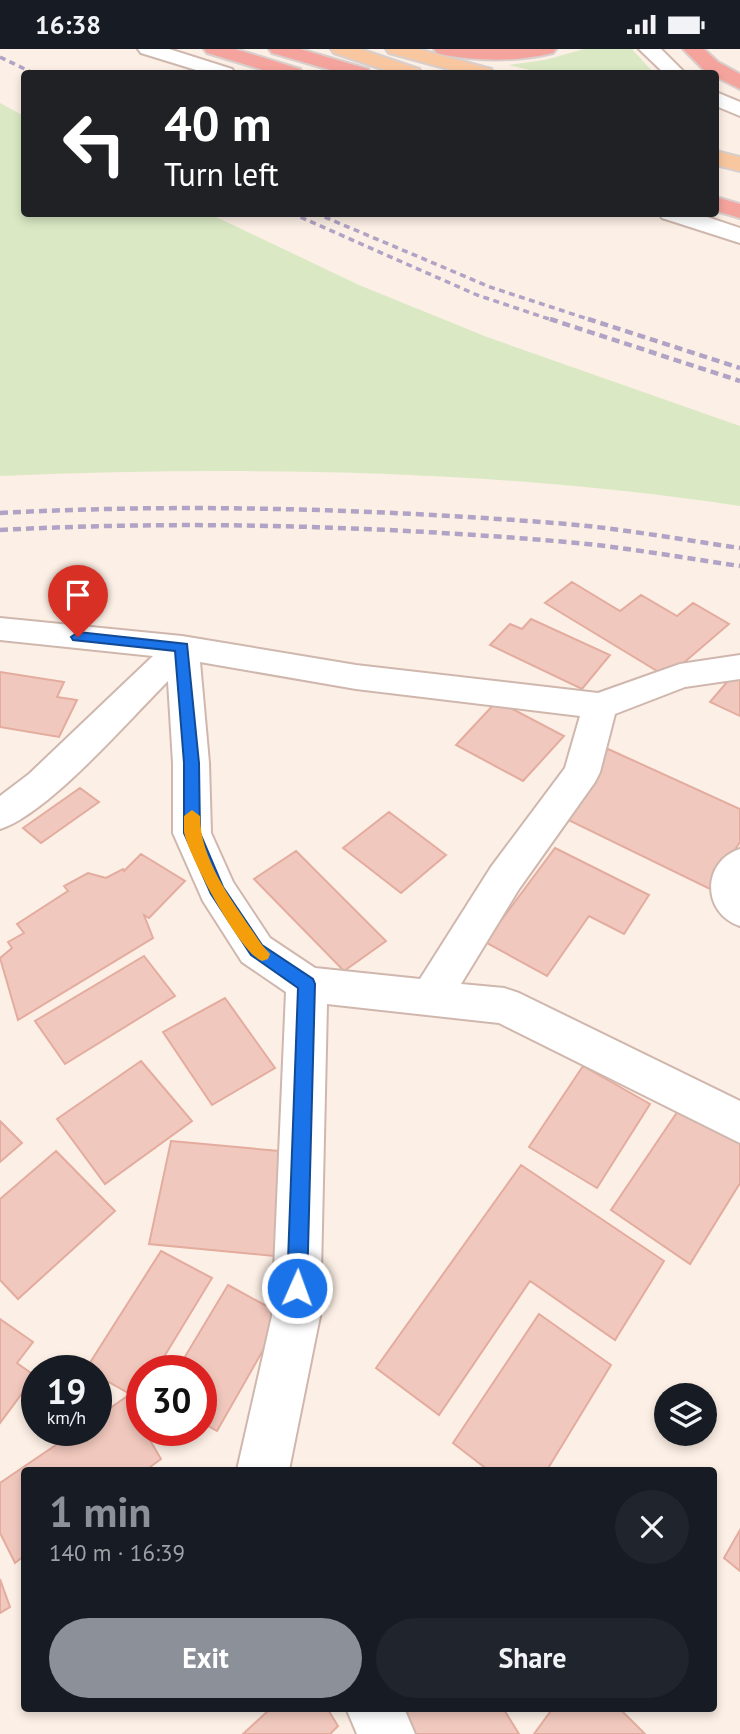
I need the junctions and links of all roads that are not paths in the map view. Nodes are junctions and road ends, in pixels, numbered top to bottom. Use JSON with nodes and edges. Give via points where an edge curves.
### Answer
{"nodes":[{"id":1,"x":148,"y":49,"type":"edge"},
{"id":2,"x":214,"y":49,"type":"edge"},
{"id":3,"x":279,"y":49,"type":"edge"},
{"id":4,"x":341,"y":49,"type":"edge"},
{"id":5,"x":396,"y":49,"type":"edge"},
{"id":6,"x":445,"y":49,"type":"edge"},
{"id":7,"x":546,"y":49,"type":"edge"},
{"id":8,"x":649,"y":49,"type":"edge"},
{"id":9,"x":693,"y":49,"type":"edge"},
{"id":10,"x":215,"y":70,"type":"edge"},
{"id":11,"x":283,"y":70,"type":"edge"},
{"id":12,"x":351,"y":70,"type":"edge"},
{"id":13,"x":403,"y":70,"type":"edge"},
{"id":14,"x":473,"y":70,"type":"edge"},
{"id":15,"x":673,"y":70,"type":"edge"},
{"id":16,"x":740,"y":83,"type":"edge"},
{"id":17,"x":719,"y":100,"type":"edge"},
{"id":18,"x":740,"y":110,"type":"edge"},
{"id":19,"x":719,"y":166,"type":"edge"},
{"id":20,"x":725,"y":183,"type":"edge"},
{"id":21,"x":740,"y":211,"type":"edge"},
{"id":22,"x":682,"y":217,"type":"edge"},
{"id":23,"x":740,"y":236,"type":"edge"},
{"id":24,"x":0,"y":629,"type":"edge"},
{"id":25,"x":182,"y":647,"type":"junction"},
{"id":26,"x":740,"y":667,"type":"edge"},
{"id":27,"x":600,"y":706,"type":"junction"},
{"id":28,"x":0,"y":815,"type":"edge"},
{"id":29,"x":740,"y":864,"type":"edge"},
{"id":30,"x":740,"y":910,"type":"edge"},
{"id":31,"x":307,"y":984,"type":"junction"},
{"id":32,"x":432,"y":996,"type":"junction"},
{"id":33,"x":740,"y":1122,"type":"edge"},
{"id":34,"x":264,"y":1467,"type":"edge"},
{"id":35,"x":376,"y":1712,"type":"edge"},
{"id":36,"x":386,"y":1734,"type":"edge"}],
"edges":[{"from":1,"to":10,"type":"street"},
{"from":2,"to":11,"type":"highway"},
{"from":3,"to":12,"type":"highway"},
{"from":4,"to":13,"type":"main road"},
{"from":5,"to":14,"type":"main road"},
{"from":6,"to":7,"type":"highway","via":[[507,55]]},
{"from":8,"to":15,"type":"street"},
{"from":9,"to":16,"type":"highway"},
{"from":17,"to":18,"type":"street"},
{"from":19,"to":20,"type":"main road"},
{"from":20,"to":21,"type":"highway"},
{"from":22,"to":23,"type":"street"},
{"from":24,"to":25,"type":"street"},
{"from":25,"to":27,"type":"street","via":[[356,677]]},
{"from":25,"to":28,"type":"street","via":[[42,784]]},
{"from":25,"to":31,"type":"street","via":[[192,833],[216,890],[256,950]]},
{"from":26,"to":27,"type":"street","via":[[680,676]]},
{"from":27,"to":32,"type":"street","via":[[582,772],[505,878]]},
{"from":29,"to":30,"type":"street","via":[[732,876],[731,901]]},
{"from":31,"to":32,"type":"street"},
{"from":31,"to":34,"type":"street","via":[[296,1315]]},
{"from":32,"to":33,"type":"street","via":[[504,1006]]},
{"from":35,"to":36,"type":"street"}]}
